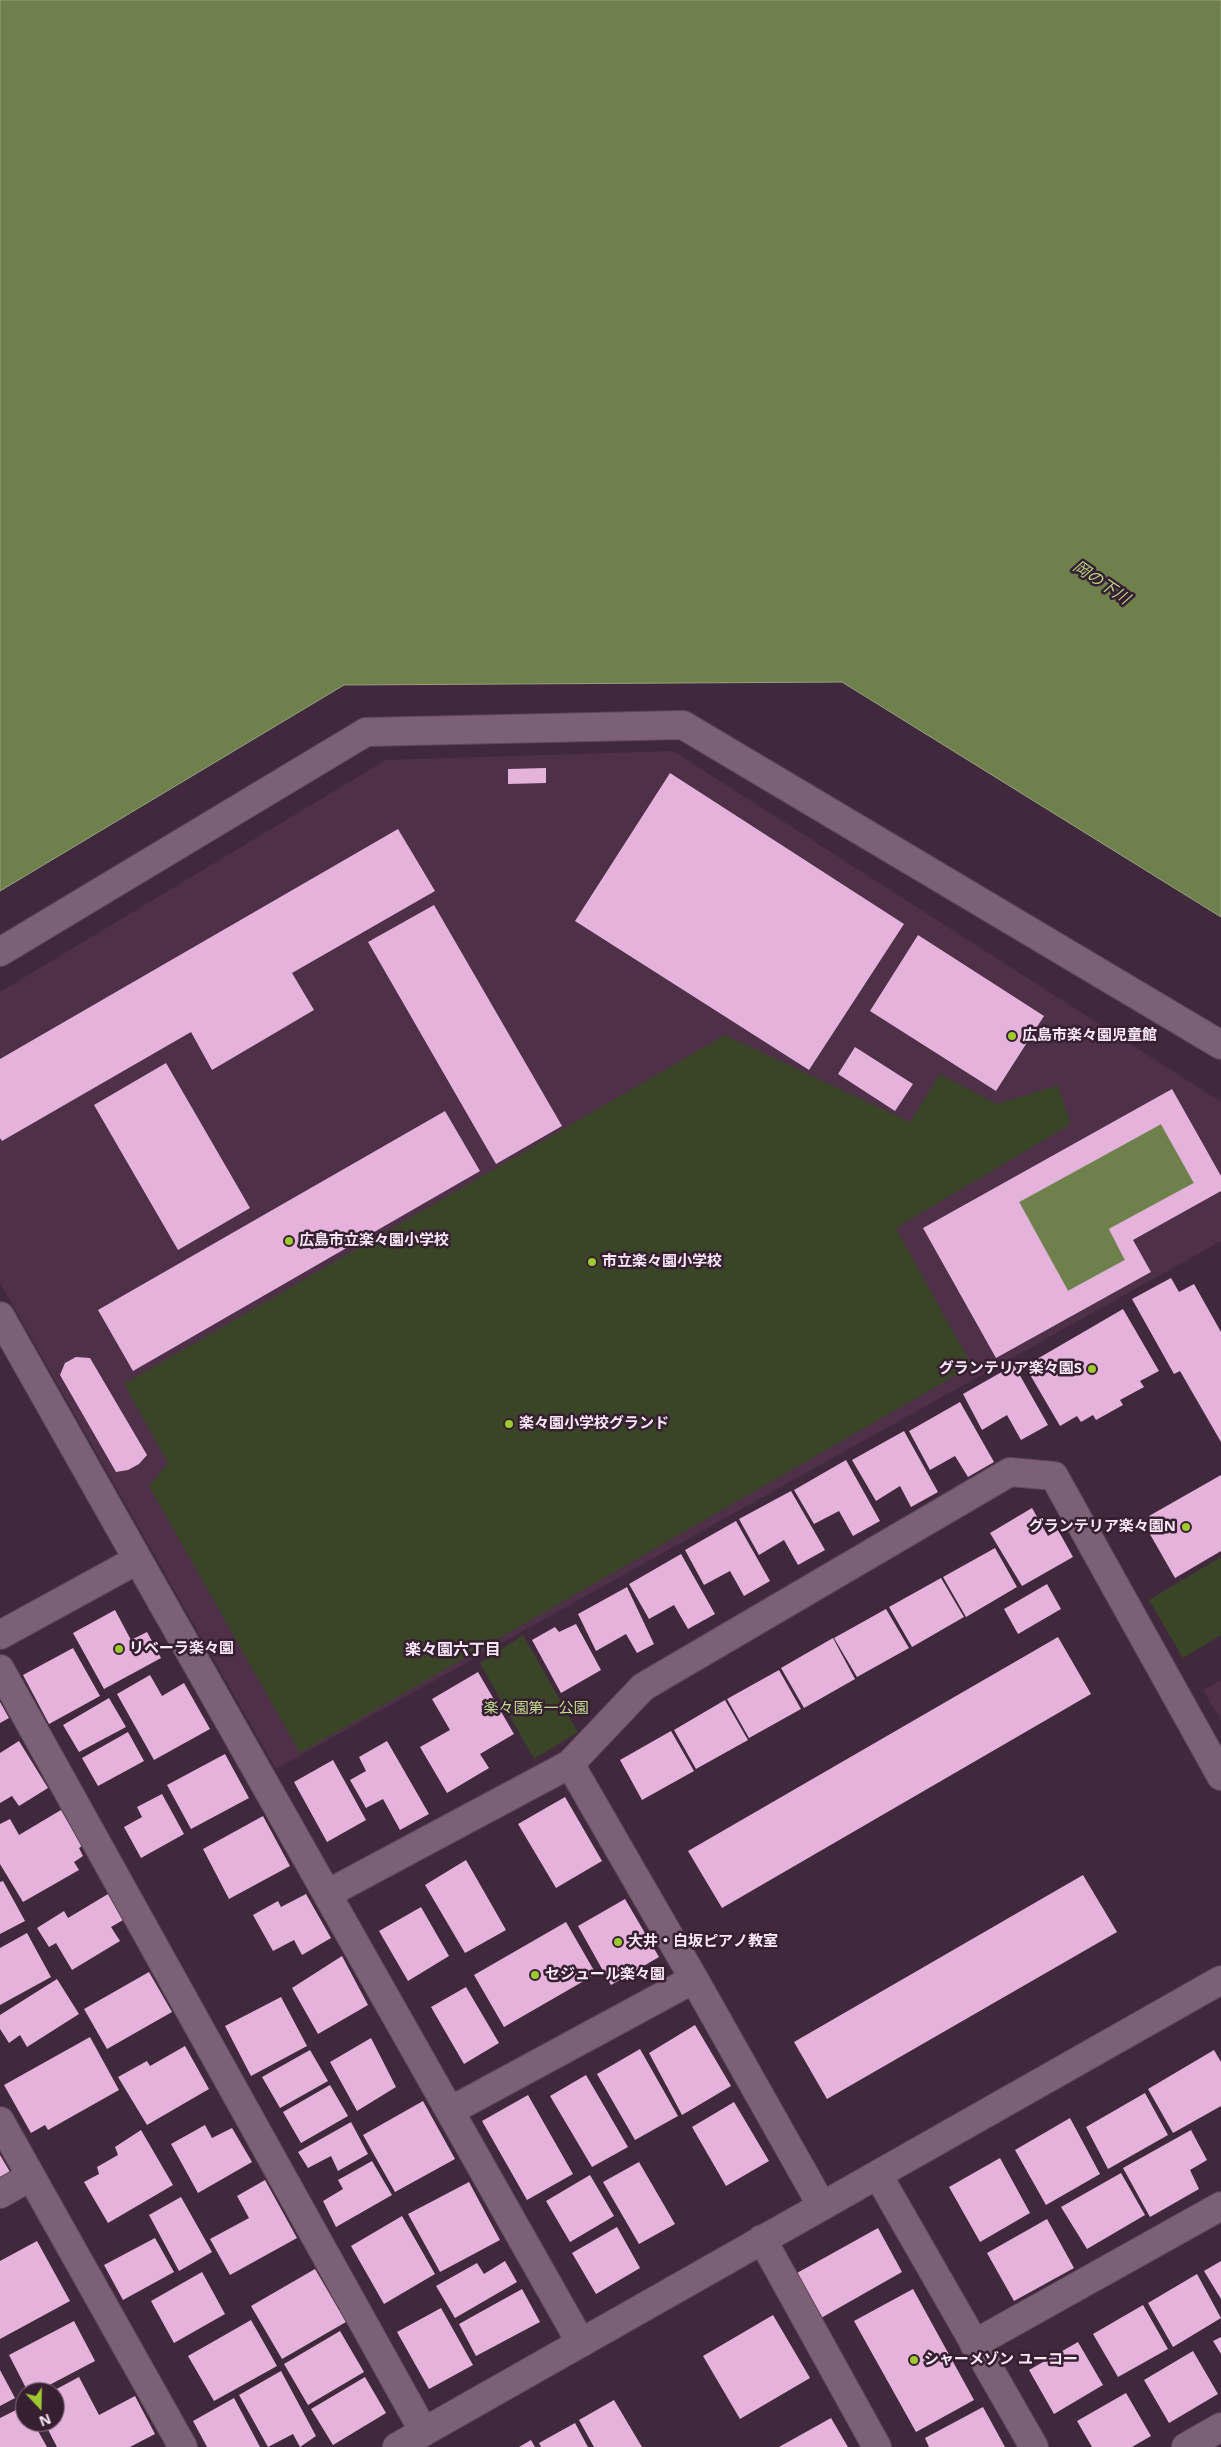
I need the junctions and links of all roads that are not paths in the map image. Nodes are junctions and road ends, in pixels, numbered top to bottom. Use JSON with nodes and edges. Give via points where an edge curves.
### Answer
{"nodes":[{"id":1,"x":0,"y":952,"type":"edge"},
{"id":2,"x":1221,"y":1046,"type":"edge"},
{"id":3,"x":0,"y":1316,"type":"edge"},
{"id":4,"x":137,"y":1560,"type":"junction"},
{"id":5,"x":0,"y":1635,"type":"edge"},
{"id":6,"x":0,"y":1669,"type":"edge"},
{"id":7,"x":570,"y":1764,"type":"junction"},
{"id":8,"x":1221,"y":1776,"type":"edge"},
{"id":9,"x":327,"y":1894,"type":"junction"},
{"id":10,"x":694,"y":1979,"type":"junction"},
{"id":11,"x":1221,"y":1980,"type":"edge"},
{"id":12,"x":450,"y":2111,"type":"junction"},
{"id":13,"x":0,"y":2121,"type":"edge"},
{"id":14,"x":878,"y":2175,"type":"junction"},
{"id":15,"x":30,"y":2177,"type":"junction"},
{"id":16,"x":0,"y":2194,"type":"edge"},
{"id":17,"x":822,"y":2206,"type":"junction"},
{"id":18,"x":1221,"y":2206,"type":"edge"},
{"id":19,"x":762,"y":2239,"type":"junction"},
{"id":20,"x":581,"y":2343,"type":"junction"},
{"id":21,"x":974,"y":2344,"type":"junction"},
{"id":22,"x":1221,"y":2427,"type":"edge"},
{"id":23,"x":424,"y":2432,"type":"junction"},
{"id":24,"x":183,"y":2447,"type":"edge"},
{"id":25,"x":397,"y":2447,"type":"edge"},
{"id":26,"x":877,"y":2447,"type":"edge"},
{"id":27,"x":1034,"y":2447,"type":"edge"},
{"id":28,"x":1186,"y":2447,"type":"edge"}],
"edges":[{"from":1,"to":2,"type":"street","via":[[366,732],[683,725]]},
{"from":3,"to":4,"type":"street"},
{"from":4,"to":5,"type":"street"},
{"from":4,"to":9,"type":"street"},
{"from":6,"to":23,"type":"street"},
{"from":7,"to":8,"type":"street","via":[[642,1687],[1010,1472],[1054,1476]]},
{"from":7,"to":9,"type":"street"},
{"from":7,"to":10,"type":"street"},
{"from":9,"to":12,"type":"street"},
{"from":10,"to":12,"type":"street"},
{"from":10,"to":17,"type":"street"},
{"from":11,"to":14,"type":"street"},
{"from":12,"to":20,"type":"street"},
{"from":13,"to":15,"type":"street"},
{"from":14,"to":17,"type":"street"},
{"from":14,"to":21,"type":"street"},
{"from":15,"to":16,"type":"street"},
{"from":15,"to":24,"type":"street"},
{"from":17,"to":19,"type":"street"},
{"from":18,"to":21,"type":"street"},
{"from":19,"to":20,"type":"street"},
{"from":19,"to":26,"type":"street"},
{"from":20,"to":23,"type":"street"},
{"from":21,"to":27,"type":"street"},
{"from":22,"to":28,"type":"street"},
{"from":23,"to":25,"type":"street"}]}
